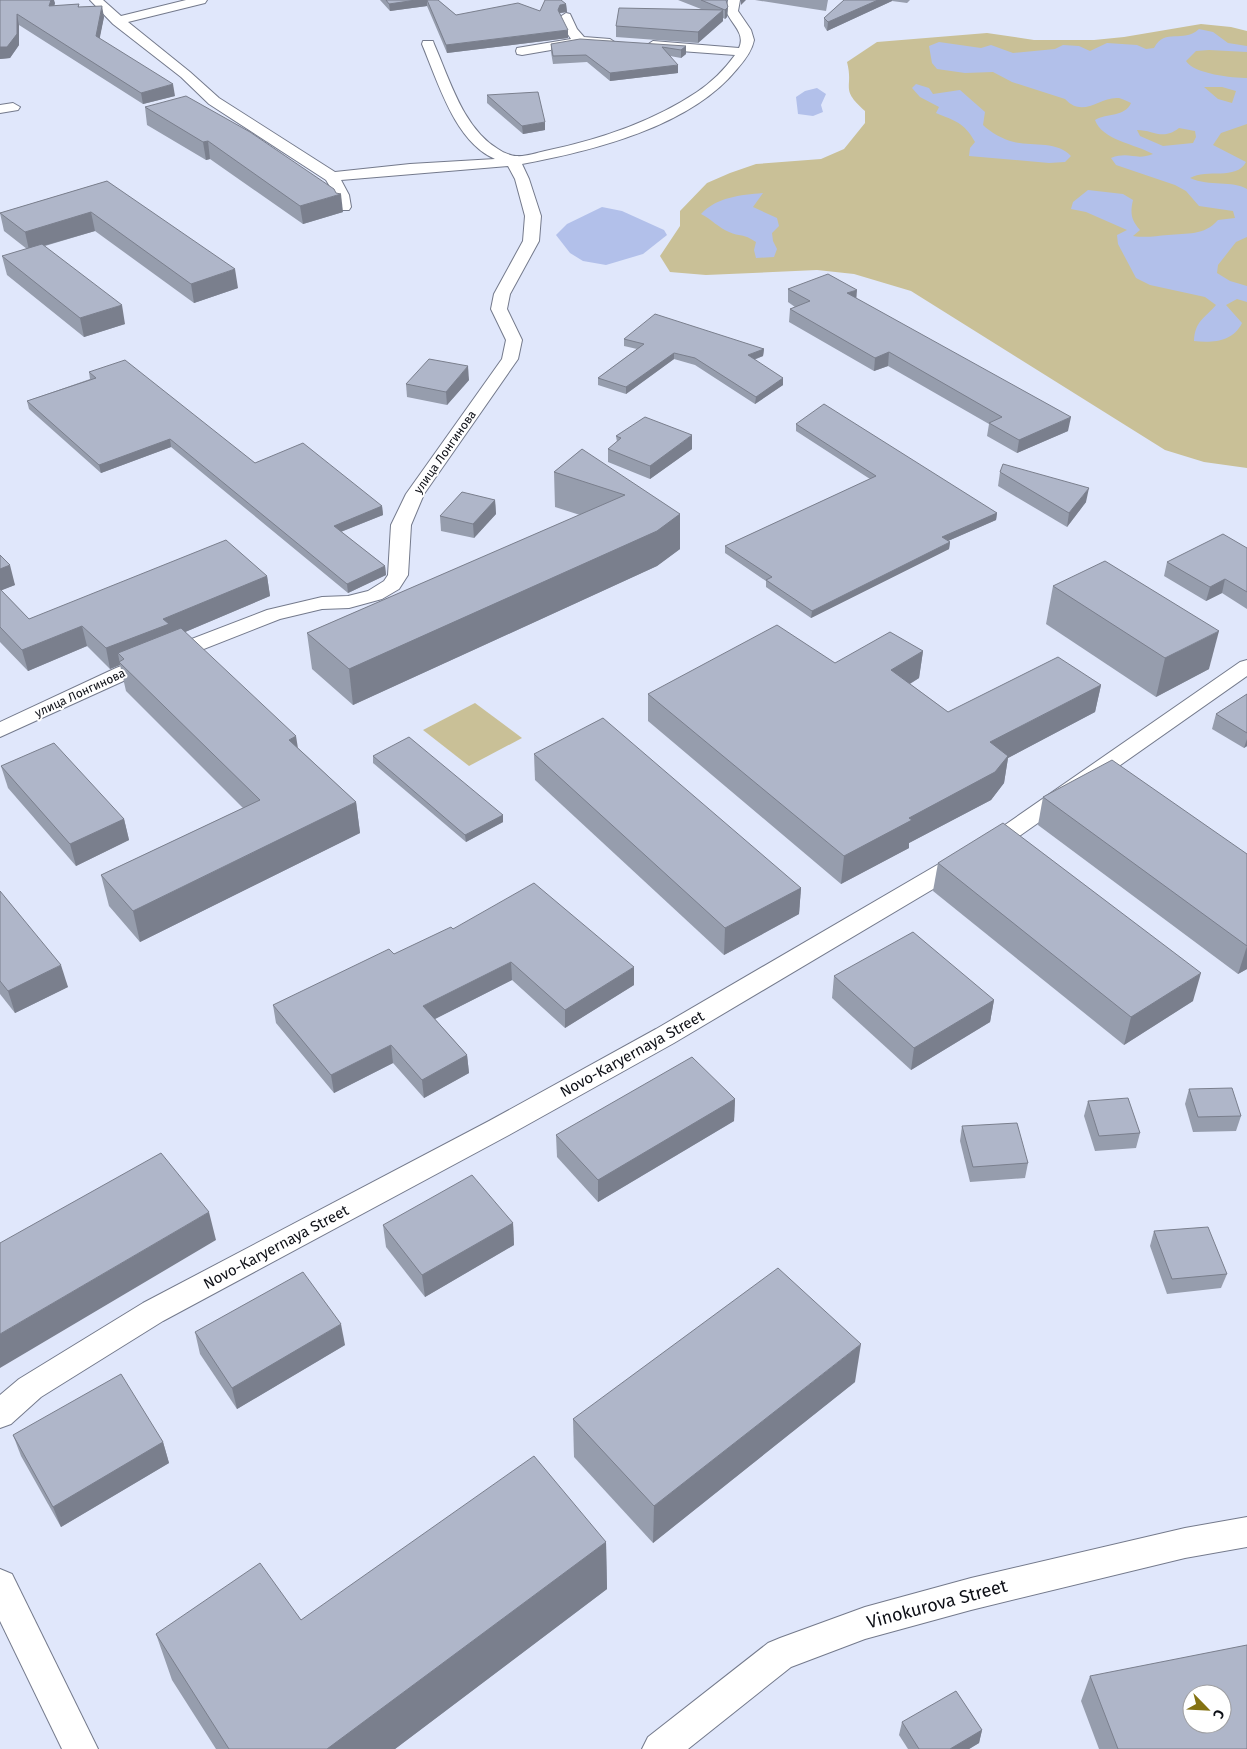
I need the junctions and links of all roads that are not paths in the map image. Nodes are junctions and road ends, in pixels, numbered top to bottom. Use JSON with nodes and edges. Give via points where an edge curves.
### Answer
{"nodes":[{"id":1,"x":96,"y":0,"type":"edge"},
{"id":2,"x":201,"y":0,"type":"edge"},
{"id":3,"x":734,"y":0,"type":"edge"},
{"id":4,"x":566,"y":17,"type":"edge"},
{"id":5,"x":117,"y":21,"type":"junction"},
{"id":6,"x":580,"y":41,"type":"junction"},
{"id":7,"x":625,"y":43,"type":"edge"},
{"id":8,"x":428,"y":44,"type":"dead end"},
{"id":9,"x":644,"y":45,"type":"edge"},
{"id":10,"x":522,"y":51,"type":"dead end"},
{"id":11,"x":743,"y":52,"type":"junction"},
{"id":12,"x":513,"y":161,"type":"junction"},
{"id":13,"x":332,"y":177,"type":"junction"},
{"id":14,"x":344,"y":208,"type":"dead end"},
{"id":15,"x":1247,"y":666,"type":"edge"},
{"id":16,"x":0,"y":730,"type":"edge"},
{"id":17,"x":0,"y":1414,"type":"edge"},
{"id":18,"x":1247,"y":1532,"type":"edge"},
{"id":19,"x":0,"y":1585,"type":"edge"},
{"id":20,"x":80,"y":1749,"type":"edge"},
{"id":21,"x":660,"y":1749,"type":"edge"}],
"edges":[{"from":1,"to":5,"type":"street"},
{"from":2,"to":5,"type":"street"},
{"from":3,"to":11,"type":"street","via":[[732,14],[747,34],[748,42]]},
{"from":4,"to":6,"type":"street"},
{"from":5,"to":13,"type":"street","via":[[214,100]]},
{"from":6,"to":7,"type":"street"},
{"from":6,"to":10,"type":"street"},
{"from":8,"to":12,"type":"street","via":[[454,104],[474,138],[494,153]]},
{"from":9,"to":11,"type":"street"},
{"from":11,"to":12,"type":"street","via":[[734,66],[700,98],[653,121],[597,142]]},
{"from":12,"to":13,"type":"street"},
{"from":12,"to":16,"type":"street","name":"улица Лонгинова","via":[[533,216],[531,241],[502,294],[499,309],[514,340],[510,359],[415,494],[401,525],[398,575],[392,585],[375,595],[349,602],[322,603],[274,614],[123,673]]},
{"from":13,"to":14,"type":"street","via":[[342,195]]},
{"from":15,"to":17,"type":"street","name":"Novo-Karyernaya Street","via":[[969,857],[665,1036],[153,1312],[30,1388]]},
{"from":18,"to":21,"type":"street","name":"Vinokurova Street","via":[[1185,1543],[971,1594],[865,1623],[797,1648],[780,1655]]},
{"from":19,"to":20,"type":"street"}]}
